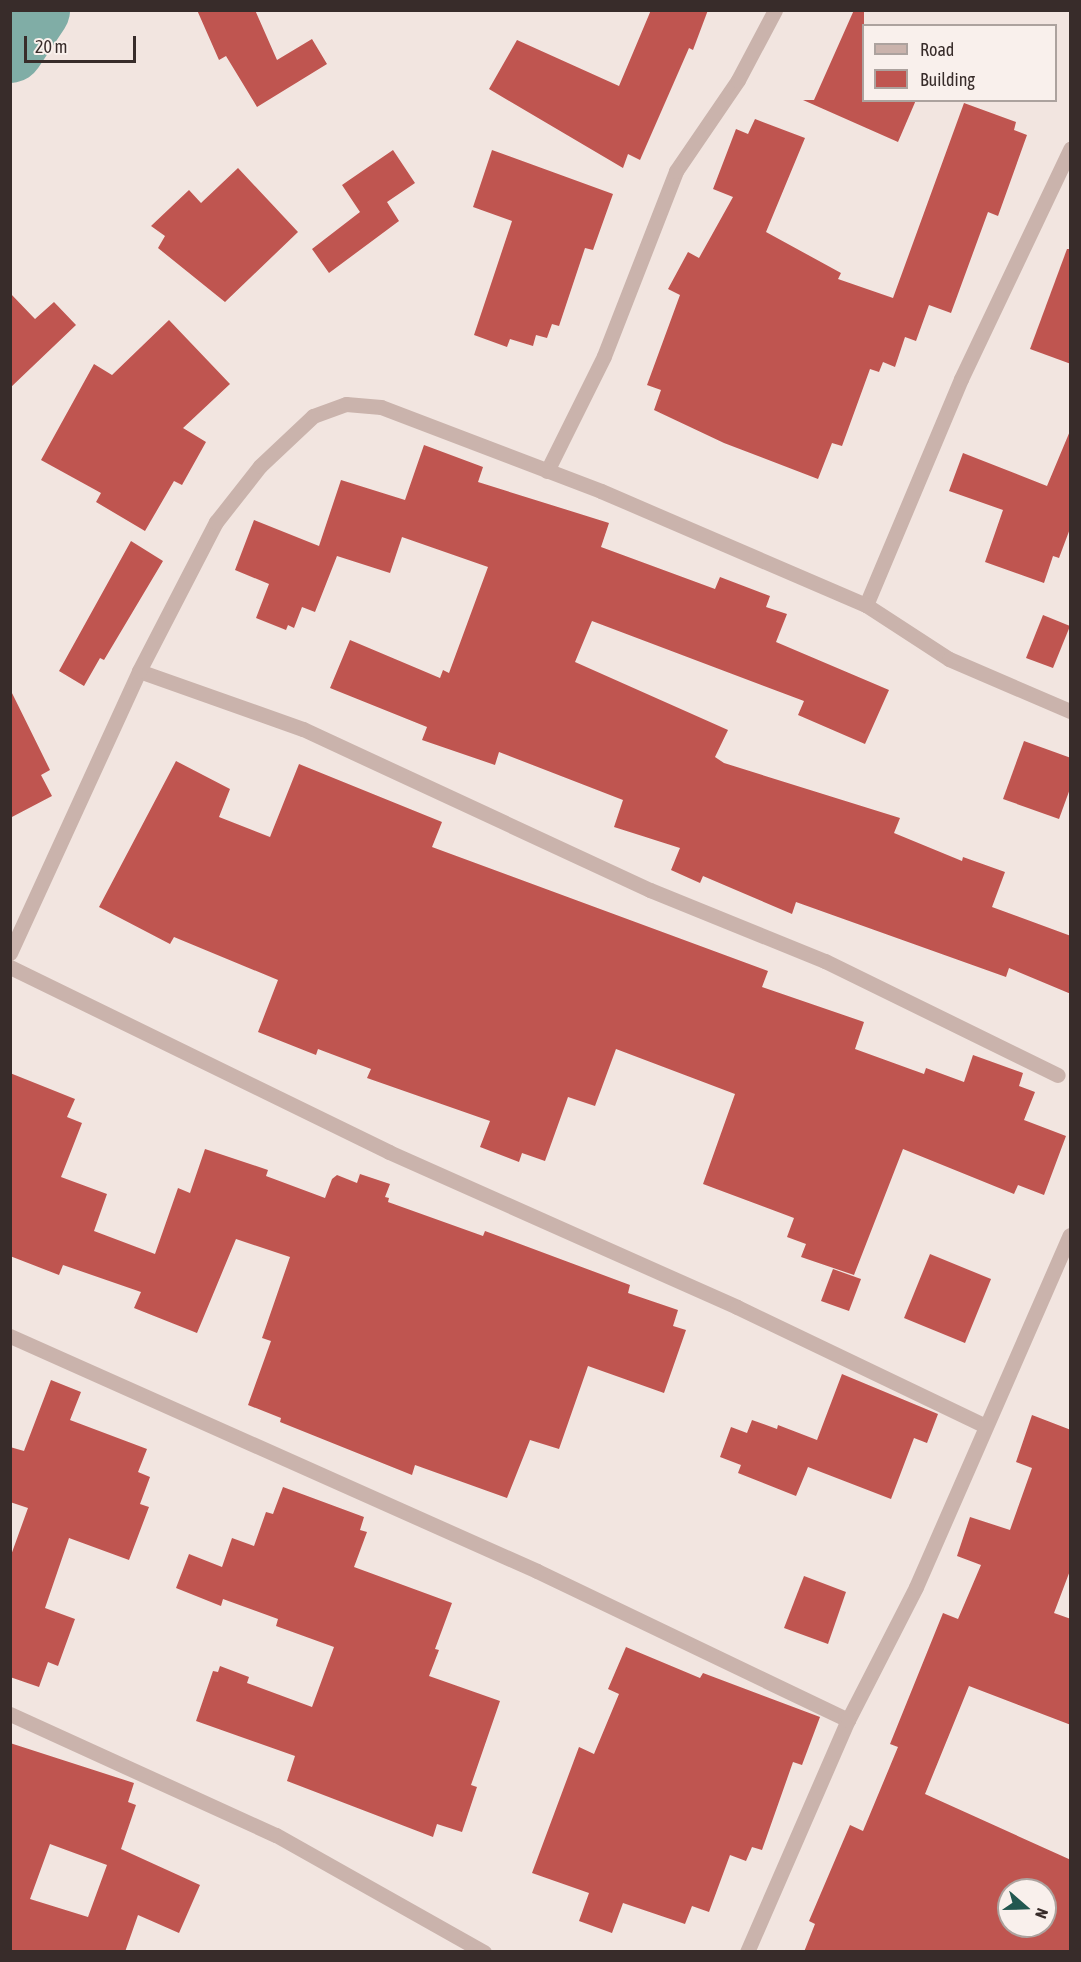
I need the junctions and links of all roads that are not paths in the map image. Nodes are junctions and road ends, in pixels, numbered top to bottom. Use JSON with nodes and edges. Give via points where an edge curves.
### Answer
{"nodes":[{"id":1,"x":775,"y":10,"type":"edge"},
{"id":2,"x":1071,"y":149,"type":"edge"},
{"id":3,"x":547,"y":471,"type":"junction"},
{"id":4,"x":866,"y":605,"type":"junction"},
{"id":5,"x":139,"y":671,"type":"junction"},
{"id":6,"x":1071,"y":711,"type":"edge"},
{"id":7,"x":10,"y":953,"type":"edge"},
{"id":8,"x":10,"y":967,"type":"edge"},
{"id":9,"x":1058,"y":1075,"type":"dead end"},
{"id":10,"x":1071,"y":1235,"type":"edge"},
{"id":11,"x":10,"y":1336,"type":"edge"},
{"id":12,"x":985,"y":1426,"type":"junction"},
{"id":13,"x":10,"y":1714,"type":"edge"},
{"id":14,"x":848,"y":1720,"type":"junction"},
{"id":15,"x":484,"y":1952,"type":"edge"},
{"id":16,"x":747,"y":1952,"type":"edge"}],
"edges":[{"from":1,"to":3,"type":"street","via":[[738,80],[676,171],[604,356]]},
{"from":2,"to":4,"type":"street","via":[[961,379]]},
{"from":3,"to":4,"type":"street"},
{"from":3,"to":5,"type":"street","via":[[381,407],[346,404],[313,416],[260,466],[216,522]]},
{"from":4,"to":6,"type":"street","via":[[949,659]]},
{"from":5,"to":7,"type":"street"},
{"from":5,"to":9,"type":"street","via":[[303,729],[650,890],[825,961]]},
{"from":8,"to":12,"type":"street","via":[[388,1152],[737,1307]]},
{"from":10,"to":12,"type":"street"},
{"from":11,"to":14,"type":"street","via":[[537,1571]]},
{"from":12,"to":14,"type":"street","via":[[916,1587]]},
{"from":13,"to":15,"type":"street","via":[[276,1835]]},
{"from":14,"to":16,"type":"street"}]}
